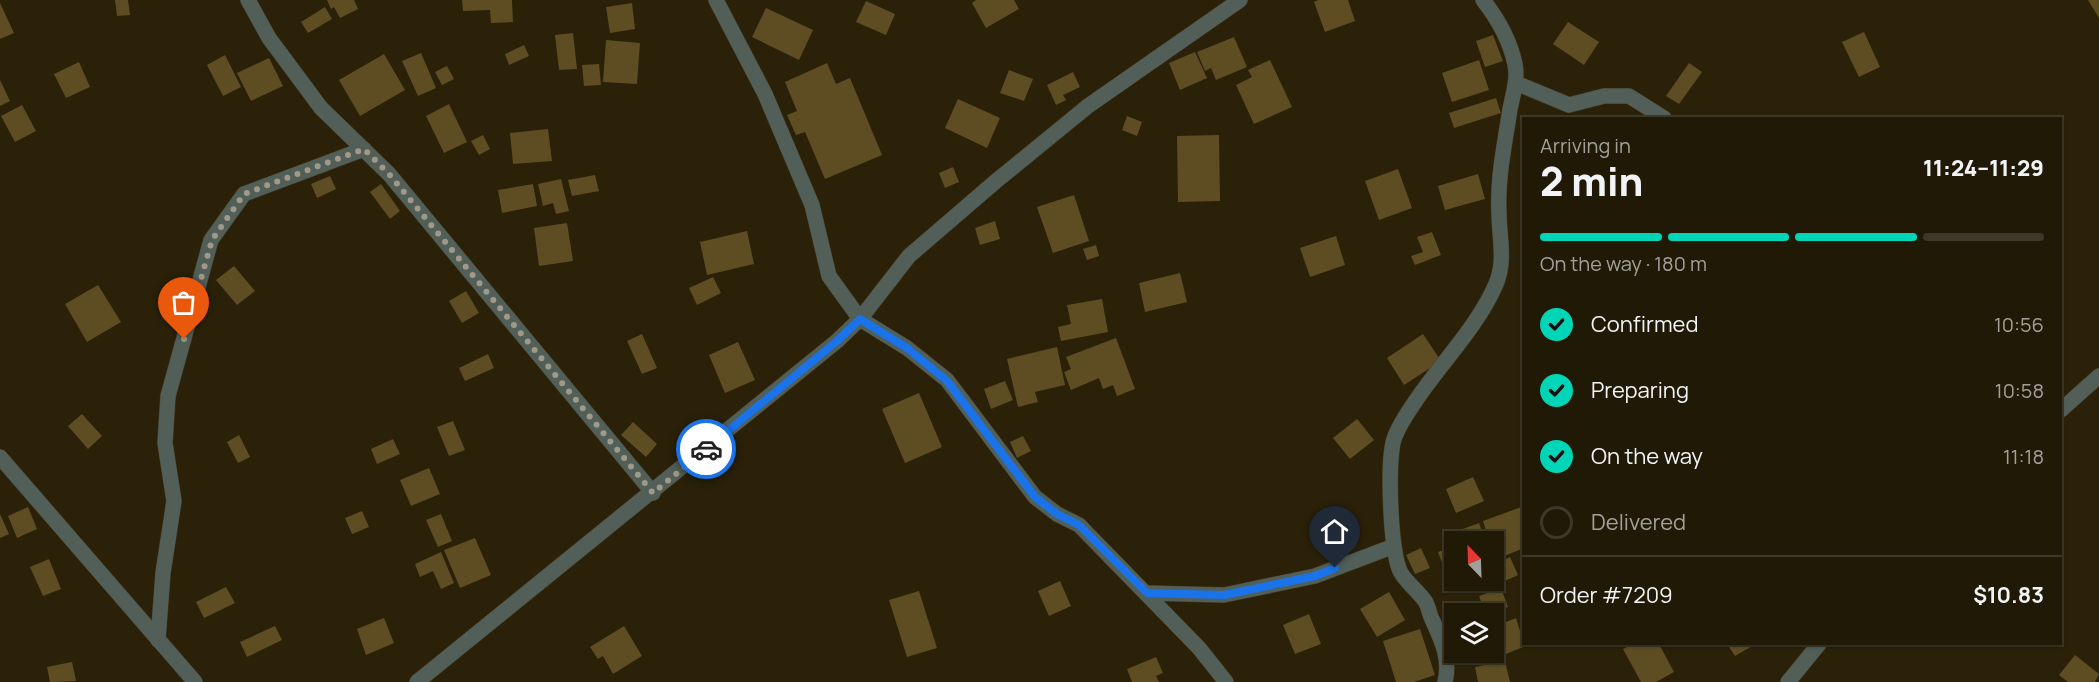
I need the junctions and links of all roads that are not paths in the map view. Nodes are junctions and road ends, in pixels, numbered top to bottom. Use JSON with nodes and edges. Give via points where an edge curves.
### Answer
{"nodes":[{"id":1,"x":248,"y":0,"type":"edge"},
{"id":2,"x":716,"y":0,"type":"edge"},
{"id":3,"x":1240,"y":0,"type":"edge"},
{"id":4,"x":1483,"y":0,"type":"edge"},
{"id":5,"x":1516,"y":82,"type":"junction"},
{"id":6,"x":1662,"y":117,"type":"edge"},
{"id":7,"x":364,"y":149,"type":"junction"},
{"id":8,"x":860,"y":319,"type":"junction"},
{"id":9,"x":2099,"y":376,"type":"edge"},
{"id":10,"x":2062,"y":409,"type":"edge"},
{"id":11,"x":0,"y":457,"type":"edge"},
{"id":12,"x":653,"y":493,"type":"junction"},
{"id":13,"x":1394,"y":546,"type":"junction"},
{"id":14,"x":1147,"y":593,"type":"junction"},
{"id":15,"x":158,"y":640,"type":"junction"},
{"id":16,"x":1818,"y":645,"type":"edge"},
{"id":17,"x":195,"y":682,"type":"edge"},
{"id":18,"x":417,"y":682,"type":"edge"},
{"id":19,"x":1226,"y":682,"type":"edge"},
{"id":20,"x":1445,"y":682,"type":"edge"},
{"id":21,"x":1788,"y":682,"type":"edge"}],
"edges":[{"from":1,"to":7,"type":"street","via":[[269,38],[321,108]]},
{"from":2,"to":8,"type":"street","via":[[765,94],[808,195],[830,276]]},
{"from":3,"to":8,"type":"street","via":[[1088,106],[995,182],[909,256]]},
{"from":4,"to":5,"type":"street","via":[[1506,37]]},
{"from":5,"to":6,"type":"street","via":[[1569,105],[1604,96],[1629,96]]},
{"from":5,"to":13,"type":"street","via":[[1500,175],[1498,214],[1503,237],[1496,284],[1470,330],[1457,342],[1394,438]]},
{"from":7,"to":12,"type":"street","via":[[389,174]]},
{"from":7,"to":15,"type":"street","via":[[244,194],[212,240],[168,396],[165,442],[174,501]]},
{"from":8,"to":12,"type":"street"},
{"from":8,"to":14,"type":"street","via":[[907,348],[947,381],[1035,497],[1079,525]]},
{"from":9,"to":10,"type":"street"},
{"from":11,"to":15,"type":"street"},
{"from":12,"to":18,"type":"street"},
{"from":13,"to":14,"type":"street","via":[[1315,576],[1224,595]]},
{"from":13,"to":20,"type":"street","via":[[1402,574],[1426,602],[1447,655]]},
{"from":14,"to":19,"type":"street"},
{"from":15,"to":17,"type":"street"},
{"from":16,"to":21,"type":"street"}]}
